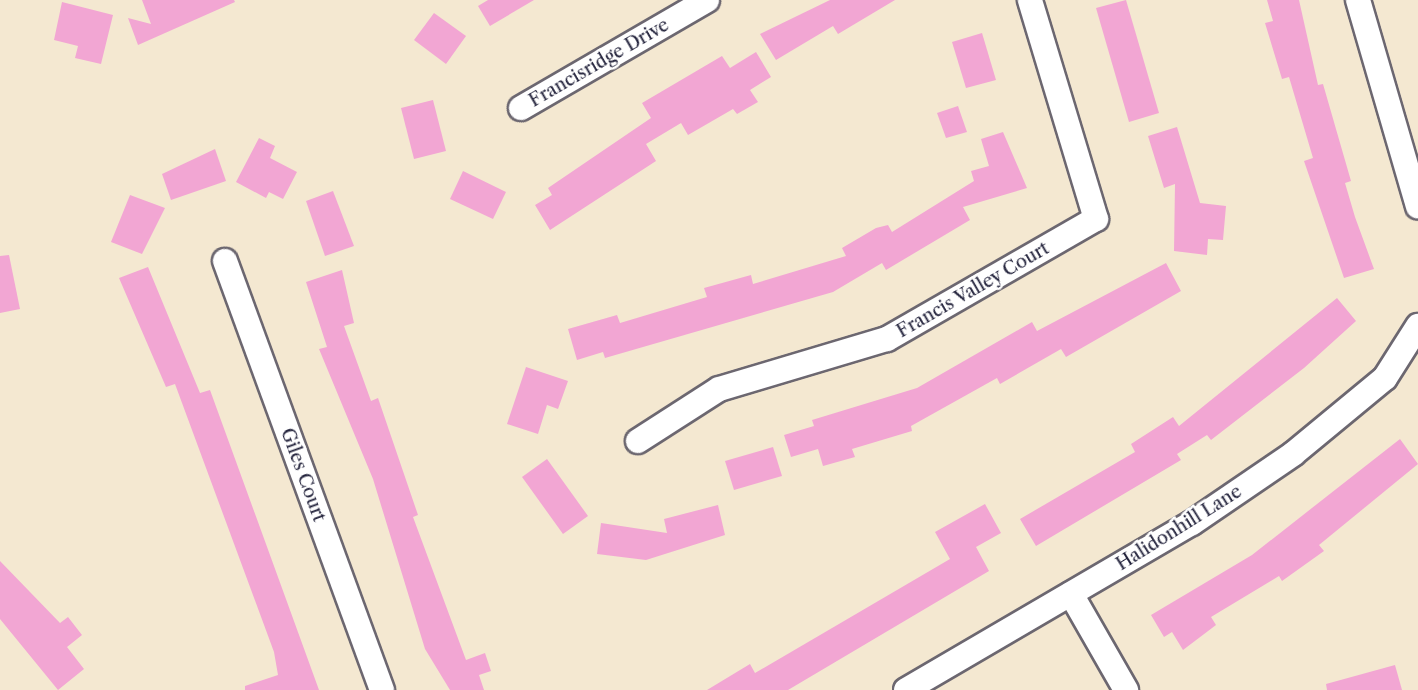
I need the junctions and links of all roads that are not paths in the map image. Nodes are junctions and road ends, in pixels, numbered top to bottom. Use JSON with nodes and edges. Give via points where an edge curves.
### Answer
{"nodes":[{"id":1,"x":708,"y":0,"type":"edge"},
{"id":2,"x":1030,"y":0,"type":"edge"},
{"id":3,"x":1358,"y":0,"type":"edge"},
{"id":4,"x":521,"y":108,"type":"dead end"},
{"id":5,"x":1418,"y":206,"type":"edge"},
{"id":6,"x":225,"y":261,"type":"dead end"},
{"id":7,"x":1418,"y":326,"type":"edge"},
{"id":8,"x":638,"y":441,"type":"dead end"},
{"id":9,"x":1071,"y":594,"type":"junction"},
{"id":10,"x":382,"y":690,"type":"edge"},
{"id":11,"x":906,"y":690,"type":"edge"},
{"id":12,"x":1126,"y":690,"type":"edge"}],
"edges":[{"from":1,"to":4,"type":"street","name":"Francisridge Drive"},
{"from":2,"to":8,"type":"street","name":"Francis Valley Court","via":[[1096,219],[887,339],[719,389]]},
{"from":3,"to":5,"type":"street"},
{"from":6,"to":10,"type":"street","name":"Giles Court"},
{"from":7,"to":9,"type":"street","name":"Halidonhill Lane","via":[[1386,378],[1293,454],[1192,523]]},
{"from":9,"to":11,"type":"street","name":"Halidonhill Lane"},
{"from":9,"to":12,"type":"street"}]}
